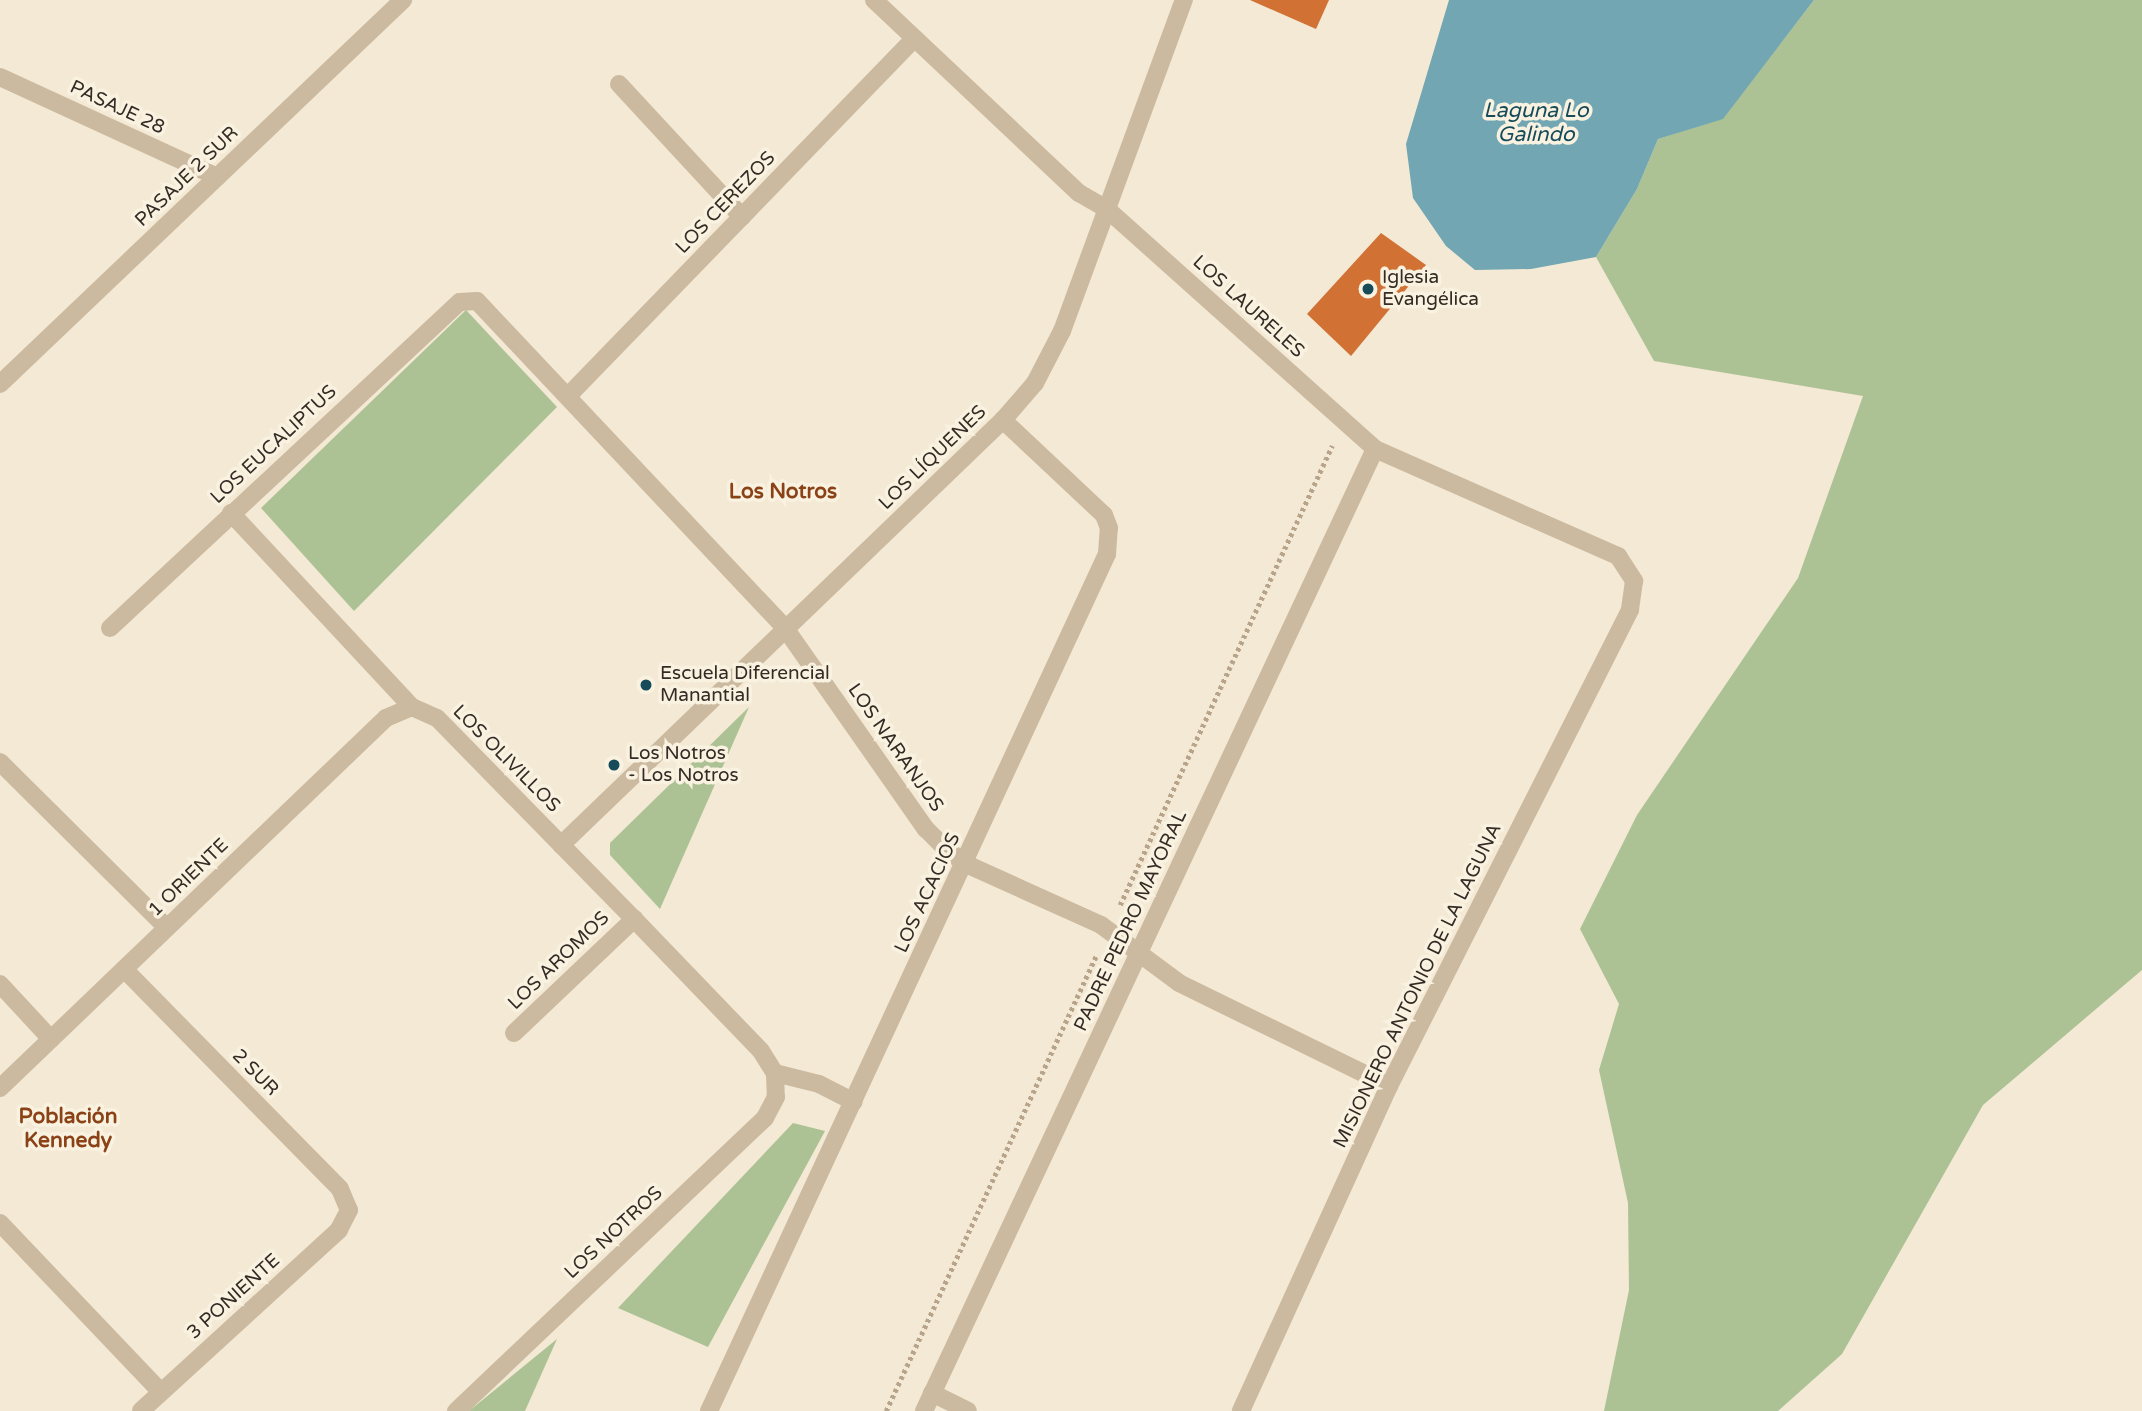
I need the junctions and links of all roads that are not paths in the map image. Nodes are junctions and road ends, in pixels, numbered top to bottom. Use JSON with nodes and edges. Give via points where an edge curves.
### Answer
{"nodes":[{"id":1,"x":403,"y":0,"type":"edge"},
{"id":2,"x":874,"y":0,"type":"edge"},
{"id":3,"x":1184,"y":0,"type":"edge"},
{"id":4,"x":914,"y":39,"type":"junction"},
{"id":5,"x":0,"y":77,"type":"edge"},
{"id":6,"x":619,"y":84,"type":"dead end"},
{"id":7,"x":216,"y":177,"type":"junction"},
{"id":8,"x":1108,"y":209,"type":"junction"},
{"id":9,"x":742,"y":217,"type":"junction"},
{"id":10,"x":472,"y":299,"type":"joint"},
{"id":11,"x":4,"y":375,"type":"edge"},
{"id":12,"x":568,"y":396,"type":"junction"},
{"id":13,"x":1003,"y":420,"type":"junction"},
{"id":14,"x":1375,"y":449,"type":"junction"},
{"id":15,"x":231,"y":513,"type":"junction"},
{"id":16,"x":1634,"y":581,"type":"joint"},
{"id":17,"x":110,"y":628,"type":"dead end"},
{"id":18,"x":785,"y":628,"type":"junction"},
{"id":19,"x":412,"y":707,"type":"junction"},
{"id":20,"x":3,"y":770,"type":"edge"},
{"id":21,"x":561,"y":845,"type":"junction"},
{"id":22,"x":965,"y":864,"type":"junction"},
{"id":23,"x":634,"y":919,"type":"junction"},
{"id":24,"x":167,"y":928,"type":"junction"},
{"id":25,"x":1139,"y":953,"type":"junction"},
{"id":26,"x":124,"y":969,"type":"junction"},
{"id":27,"x":0,"y":984,"type":"edge"},
{"id":28,"x":514,"y":1033,"type":"dead end"},
{"id":29,"x":51,"y":1039,"type":"junction"},
{"id":30,"x":775,"y":1073,"type":"junction"},
{"id":31,"x":1389,"y":1086,"type":"junction"},
{"id":32,"x":0,"y":1088,"type":"edge"},
{"id":33,"x":854,"y":1102,"type":"junction"},
{"id":34,"x":349,"y":1210,"type":"joint"},
{"id":35,"x":0,"y":1223,"type":"edge"},
{"id":36,"x":161,"y":1392,"type":"junction"},
{"id":37,"x":932,"y":1393,"type":"junction"},
{"id":38,"x":141,"y":1411,"type":"edge"},
{"id":39,"x":456,"y":1411,"type":"edge"},
{"id":40,"x":709,"y":1411,"type":"edge"},
{"id":41,"x":924,"y":1411,"type":"edge"},
{"id":42,"x":968,"y":1411,"type":"edge"},
{"id":43,"x":1241,"y":1411,"type":"edge"}],
"edges":[{"from":1,"to":7,"type":"street","name":"PASAJE 2 SUR"},
{"from":2,"to":4,"type":"street","name":"LOS LAURELES"},
{"from":3,"to":8,"type":"street","name":"LOS LÍQUENES"},
{"from":4,"to":8,"type":"street","name":"LOS LAURELES","via":[[1079,193]]},
{"from":4,"to":9,"type":"street","name":"LOS CEREZOS"},
{"from":5,"to":7,"type":"street","name":"PASAJE 28"},
{"from":6,"to":9,"type":"street"},
{"from":7,"to":11,"type":"street","name":"PASAJE 2 SUR"},
{"from":8,"to":13,"type":"street","name":"LOS LÍQUENES","via":[[1046,365]]},
{"from":8,"to":14,"type":"street","name":"LOS LAURELES"},
{"from":9,"to":12,"type":"street","name":"LOS CEREZOS"},
{"from":10,"to":12,"type":"street","name":"LOS NARANJOS"},
{"from":10,"to":15,"type":"street","name":"LOS EUCALIPTUS","via":[[460,302]]},
{"from":12,"to":18,"type":"street","name":"LOS NARANJOS"},
{"from":13,"to":18,"type":"street","name":"LOS LÍQUENES"},
{"from":13,"to":22,"type":"street","name":"LOS ACACIOS","via":[[1095,504],[1107,521],[1110,541]]},
{"from":14,"to":16,"type":"street","name":"LOS LAURELES","via":[[1618,556]]},
{"from":14,"to":25,"type":"street","name":"PADRE PEDRO MAYORAL"},
{"from":15,"to":17,"type":"street","name":"LOS EUCALIPTUS"},
{"from":15,"to":19,"type":"street","name":"LOS OLIVILLOS"},
{"from":16,"to":31,"type":"street","name":"MISIONERO ANTONIO DE LA LAGUNA","via":[[1630,610]]},
{"from":18,"to":21,"type":"street","name":"LOS LÍQUENES"},
{"from":18,"to":22,"type":"street","name":"LOS NARANJOS","via":[[926,829]]},
{"from":19,"to":21,"type":"street","name":"LOS OLIVILLOS","via":[[437,718]]},
{"from":19,"to":24,"type":"street","name":"1 ORIENTE","via":[[386,718]]},
{"from":20,"to":24,"type":"street"},
{"from":21,"to":23,"type":"street","name":"LOS OLIVILLOS"},
{"from":22,"to":25,"type":"street","name":"LOS NARANJOS","via":[[1101,925]]},
{"from":22,"to":33,"type":"street","name":"LOS ACACIOS"},
{"from":23,"to":28,"type":"street","name":"LOS AROMOS"},
{"from":23,"to":30,"type":"street","via":[[761,1051]]},
{"from":24,"to":26,"type":"street","name":"1 ORIENTE"},
{"from":25,"to":31,"type":"street","name":"LOS NARANJOS","via":[[1180,983]]},
{"from":25,"to":37,"type":"street","name":"PADRE PEDRO MAYORAL"},
{"from":26,"to":29,"type":"street","name":"1 ORIENTE"},
{"from":26,"to":34,"type":"street","name":"2 SUR","via":[[340,1189]]},
{"from":27,"to":29,"type":"street"},
{"from":29,"to":32,"type":"street","name":"1 ORIENTE"},
{"from":30,"to":33,"type":"street","via":[[818,1084]]},
{"from":30,"to":39,"type":"street","name":"LOS NOTROS","via":[[776,1097],[765,1118]]},
{"from":31,"to":43,"type":"street","name":"MISIONERO ANTONIO DE LA LAGUNA"},
{"from":33,"to":40,"type":"street","name":"LOS ACACIOS"},
{"from":34,"to":36,"type":"street","name":"3 PONIENTE","via":[[339,1230]]},
{"from":35,"to":36,"type":"street"},
{"from":36,"to":38,"type":"street","name":"3 PONIENTE"},
{"from":37,"to":41,"type":"street","name":"PADRE PEDRO MAYORAL"},
{"from":37,"to":42,"type":"street"}]}
